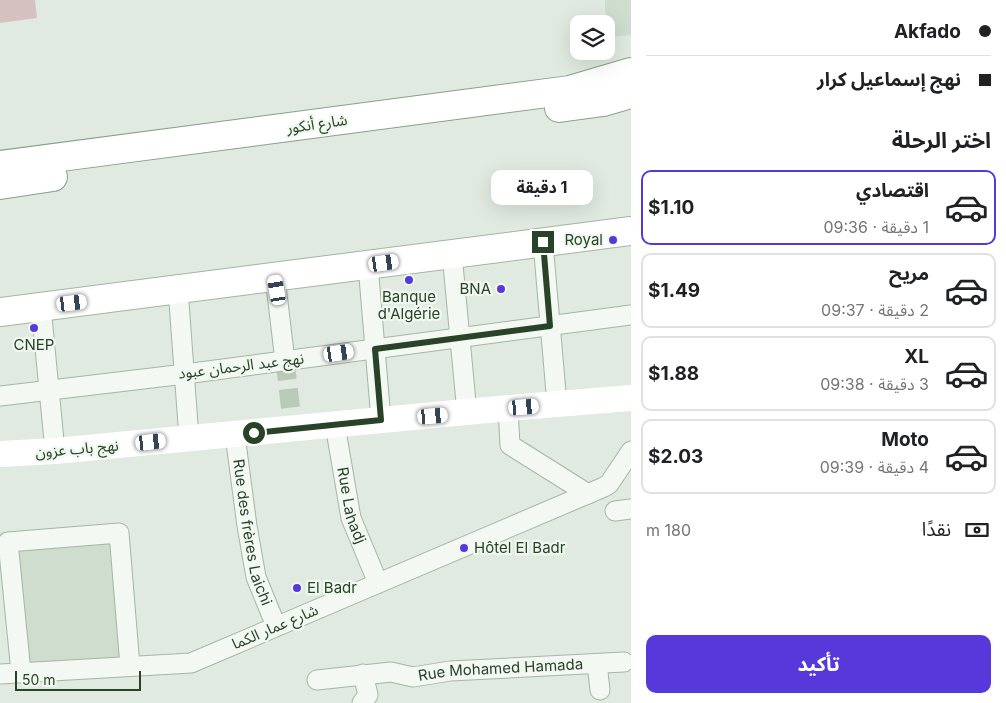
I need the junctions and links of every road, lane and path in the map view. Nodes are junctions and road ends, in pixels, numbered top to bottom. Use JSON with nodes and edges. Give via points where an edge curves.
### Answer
{"nodes":[{"id":1,"x":631,"y":72,"type":"edge"},
{"id":2,"x":631,"y":94,"type":"edge"},
{"id":3,"x":0,"y":165,"type":"edge"},
{"id":4,"x":0,"y":185,"type":"edge"},
{"id":5,"x":631,"y":218,"type":"edge"},
{"id":6,"x":631,"y":231,"type":"edge"},
{"id":7,"x":543,"y":242,"type":"junction"},
{"id":8,"x":452,"y":254,"type":"junction"},
{"id":9,"x":368,"y":265,"type":"junction"},
{"id":10,"x":275,"y":277,"type":"junction"},
{"id":11,"x":178,"y":289,"type":"junction"},
{"id":12,"x":0,"y":297,"type":"edge"},
{"id":13,"x":41,"y":307,"type":"junction"},
{"id":14,"x":0,"y":312,"type":"edge"},
{"id":15,"x":631,"y":315,"type":"edge"},
{"id":16,"x":550,"y":326,"type":"junction"},
{"id":17,"x":460,"y":338,"type":"junction"},
{"id":18,"x":375,"y":349,"type":"junction"},
{"id":19,"x":285,"y":361,"type":"junction"},
{"id":20,"x":185,"y":374,"type":"junction"},
{"id":21,"x":49,"y":390,"type":"junction"},
{"id":22,"x":0,"y":396,"type":"edge"},
{"id":23,"x":631,"y":398,"type":"edge"},
{"id":24,"x":557,"y":404,"type":"junction"},
{"id":25,"x":508,"y":408,"type":"junction"},
{"id":26,"x":467,"y":413,"type":"junction"},
{"id":27,"x":381,"y":420,"type":"junction"},
{"id":28,"x":335,"y":426,"type":"junction"},
{"id":29,"x":235,"y":435,"type":"junction"},
{"id":30,"x":189,"y":438,"type":"junction"},
{"id":31,"x":55,"y":451,"type":"junction"},
{"id":32,"x":631,"y":451,"type":"edge"},
{"id":33,"x":0,"y":454,"type":"edge"},
{"id":34,"x":588,"y":494,"type":"junction"},
{"id":35,"x":378,"y":583,"type":"junction"},
{"id":36,"x":276,"y":626,"type":"junction"},
{"id":37,"x":624,"y":662,"type":"dead end"},
{"id":38,"x":597,"y":664,"type":"junction"},
{"id":39,"x":130,"y":666,"type":"junction"},
{"id":40,"x":21,"y":672,"type":"junction"},
{"id":41,"x":0,"y":674,"type":"edge"},
{"id":42,"x":363,"y":674,"type":"junction"},
{"id":43,"x":318,"y":680,"type":"dead end"},
{"id":44,"x":600,"y":690,"type":"dead end"},
{"id":45,"x":362,"y":703,"type":"edge"}],
"edges":[{"from":1,"to":3,"type":"main road","name":"شارع أنكور","via":[[570,90]]},
{"from":2,"to":4,"type":"main road","name":"شارع أنكور","via":[[602,102]]},
{"from":5,"to":12,"type":"main road"},
{"from":6,"to":7,"type":"main road"},
{"from":7,"to":8,"type":"main road"},
{"from":7,"to":16,"type":"street"},
{"from":8,"to":9,"type":"main road"},
{"from":8,"to":17,"type":"street"},
{"from":9,"to":10,"type":"main road"},
{"from":9,"to":18,"type":"street"},
{"from":10,"to":11,"type":"main road"},
{"from":10,"to":19,"type":"street"},
{"from":11,"to":13,"type":"main road"},
{"from":11,"to":20,"type":"street"},
{"from":13,"to":14,"type":"main road"},
{"from":13,"to":21,"type":"street"},
{"from":15,"to":16,"type":"street","name":"نهج عبد الرحمان عبود"},
{"from":16,"to":17,"type":"street","name":"نهج عبد الرحمان عبود"},
{"from":16,"to":24,"type":"street"},
{"from":17,"to":18,"type":"street","name":"نهج عبد الرحمان عبود"},
{"from":17,"to":26,"type":"street"},
{"from":18,"to":19,"type":"street","name":"نهج عبد الرحمان عبود"},
{"from":18,"to":27,"type":"street"},
{"from":19,"to":20,"type":"street","name":"نهج عبد الرحمان عبود"},
{"from":20,"to":21,"type":"street","name":"نهج عبد الرحمان عبود"},
{"from":20,"to":30,"type":"street"},
{"from":21,"to":22,"type":"street","name":"نهج عبد الرحمان عبود"},
{"from":21,"to":31,"type":"street"},
{"from":23,"to":24,"type":"street","name":"نهج باب عزون"},
{"from":24,"to":25,"type":"street","name":"نهج باب عزون"},
{"from":25,"to":26,"type":"street","name":"نهج باب عزون"},
{"from":25,"to":34,"type":"street","via":[[510,445]]},
{"from":26,"to":27,"type":"street","name":"نهج باب عزون"},
{"from":27,"to":28,"type":"street","name":"نهج باب عزون"},
{"from":28,"to":29,"type":"street","name":"نهج باب عزون"},
{"from":28,"to":35,"type":"street","name":"Rue Lahadj","via":[[351,518]]},
{"from":29,"to":30,"type":"street","name":"نهج باب عزون"},
{"from":29,"to":36,"type":"street","name":"Rue des frères Laichi","via":[[256,577]]},
{"from":30,"to":31,"type":"street","name":"نهج باب عزون"},
{"from":31,"to":33,"type":"street","name":"نهج باب عزون"},
{"from":32,"to":34,"type":"street","name":"شارع عمار الكما","via":[[608,484]]},
{"from":34,"to":35,"type":"street","name":"شارع عمار الكما"},
{"from":35,"to":36,"type":"street","name":"شارع عمار الكما"},
{"from":36,"to":39,"type":"street","name":"شارع عمار الكما","via":[[191,663]]},
{"from":37,"to":38,"type":"street","name":"Rue Mohamed Hamada"},
{"from":38,"to":42,"type":"street","name":"Rue Mohamed Hamada","via":[[450,671],[413,677],[391,672]]},
{"from":38,"to":44,"type":"street"},
{"from":39,"to":40,"type":"street","name":"شارع عمار الكما"},
{"from":39,"to":40,"type":"street","via":[[118,533],[8,542]]},
{"from":40,"to":41,"type":"street","name":"شارع عمار الكما"},
{"from":42,"to":43,"type":"street","name":"Rue Mohamed Hamada"},
{"from":42,"to":45,"type":"street","via":[[368,695]]}]}
